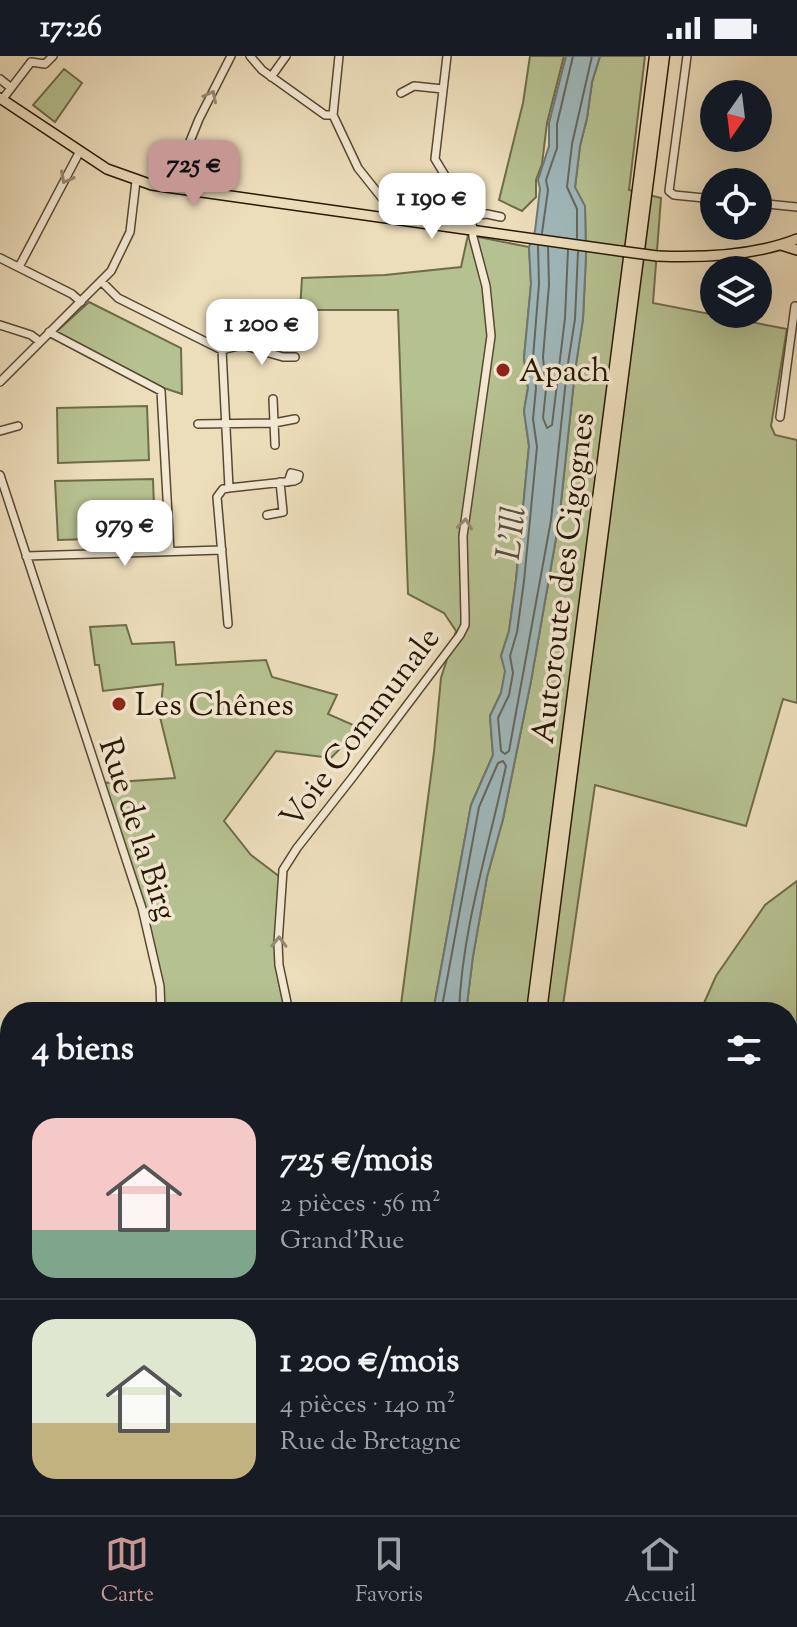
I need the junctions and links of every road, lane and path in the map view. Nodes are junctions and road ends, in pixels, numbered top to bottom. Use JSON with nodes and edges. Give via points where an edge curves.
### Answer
{"nodes":[{"id":1,"x":231,"y":56,"type":"edge"},
{"id":2,"x":250,"y":56,"type":"edge"},
{"id":3,"x":286,"y":56,"type":"edge"},
{"id":4,"x":339,"y":56,"type":"edge"},
{"id":5,"x":447,"y":56,"type":"edge"},
{"id":6,"x":655,"y":56,"type":"edge"},
{"id":7,"x":664,"y":56,"type":"edge"},
{"id":8,"x":687,"y":56,"type":"edge"},
{"id":9,"x":52,"y":57,"type":"edge"},
{"id":10,"x":271,"y":77,"type":"junction"},
{"id":11,"x":0,"y":79,"type":"edge"},
{"id":12,"x":13,"y":85,"type":"junction"},
{"id":13,"x":443,"y":89,"type":"junction"},
{"id":14,"x":401,"y":93,"type":"dead end"},
{"id":15,"x":1,"y":99,"type":"edge"},
{"id":16,"x":333,"y":115,"type":"junction"},
{"id":17,"x":80,"y":151,"type":"junction"},
{"id":18,"x":136,"y":181,"type":"junction"},
{"id":19,"x":171,"y":188,"type":"junction"},
{"id":20,"x":700,"y":198,"type":"edge"},
{"id":21,"x":388,"y":201,"type":"junction"},
{"id":22,"x":772,"y":204,"type":"edge"},
{"id":23,"x":797,"y":207,"type":"edge"},
{"id":24,"x":471,"y":216,"type":"junction"},
{"id":25,"x":501,"y":217,"type":"dead end"},
{"id":26,"x":392,"y":219,"type":"junction"},
{"id":27,"x":421,"y":223,"type":"junction"},
{"id":28,"x":472,"y":230,"type":"junction"},
{"id":29,"x":797,"y":239,"type":"edge"},
{"id":30,"x":781,"y":245,"type":"junction"},
{"id":31,"x":797,"y":250,"type":"edge"},
{"id":32,"x":0,"y":258,"type":"edge"},
{"id":33,"x":19,"y":267,"type":"junction"},
{"id":34,"x":101,"y":281,"type":"junction"},
{"id":35,"x":81,"y":302,"type":"junction"},
{"id":36,"x":795,"y":306,"type":"edge"},
{"id":37,"x":0,"y":325,"type":"edge"},
{"id":38,"x":49,"y":332,"type":"junction"},
{"id":39,"x":39,"y":341,"type":"junction"},
{"id":40,"x":222,"y":350,"type":"junction"},
{"id":41,"x":295,"y":357,"type":"dead end"},
{"id":42,"x":0,"y":382,"type":"edge"},
{"id":43,"x":273,"y":399,"type":"dead end"},
{"id":44,"x":780,"y":417,"type":"dead end"},
{"id":45,"x":295,"y":419,"type":"dead end"},
{"id":46,"x":274,"y":423,"type":"junction"},
{"id":47,"x":198,"y":424,"type":"dead end"},
{"id":48,"x":227,"y":424,"type":"junction"},
{"id":49,"x":18,"y":426,"type":"dead end"},
{"id":50,"x":0,"y":431,"type":"edge"},
{"id":51,"x":275,"y":445,"type":"dead end"},
{"id":52,"x":0,"y":475,"type":"edge"},
{"id":53,"x":229,"y":488,"type":"junction"},
{"id":54,"x":267,"y":515,"type":"dead end"},
{"id":55,"x":222,"y":550,"type":"junction"},
{"id":56,"x":170,"y":551,"type":"junction"},
{"id":57,"x":26,"y":556,"type":"junction"},
{"id":58,"x":228,"y":624,"type":"dead end"},
{"id":59,"x":161,"y":1002,"type":"edge"},
{"id":60,"x":287,"y":1002,"type":"edge"},
{"id":61,"x":533,"y":1002,"type":"edge"},
{"id":62,"x":542,"y":1002,"type":"edge"}],
"edges":[{"from":19,"to":1,"type":"street","one_way":true},
{"from":2,"to":10,"type":"street"},
{"from":3,"to":10,"type":"street"},
{"from":4,"to":16,"type":"street"},
{"from":5,"to":13,"type":"street"},
{"from":6,"to":61,"type":"highway","name":"Autoroute des Cigognes"},
{"from":7,"to":62,"type":"highway","name":"Autoroute des Cigognes"},
{"from":8,"to":20,"type":"street","via":[[669,191]]},
{"from":9,"to":12,"type":"street","via":[[45,64],[31,62]]},
{"from":10,"to":16,"type":"street","via":[[325,115]]},
{"from":11,"to":12,"type":"street"},
{"from":12,"to":15,"type":"street"},
{"from":13,"to":14,"type":"street","via":[[414,86]]},
{"from":13,"to":24,"type":"street","via":[[435,159]]},
{"from":15,"to":17,"type":"main road"},
{"from":16,"to":21,"type":"street","via":[[358,168]]},
{"from":17,"to":18,"type":"main road"},
{"from":17,"to":33,"type":"street","one_way":true},
{"from":18,"to":19,"type":"main road"},
{"from":18,"to":34,"type":"street","via":[[127,244]]},
{"from":19,"to":26,"type":"main road"},
{"from":21,"to":26,"type":"street"},
{"from":21,"to":27,"type":"street"},
{"from":22,"to":23,"type":"street"},
{"from":24,"to":25,"type":"street"},
{"from":24,"to":28,"type":"street","name":"Voie Communale"},
{"from":26,"to":27,"type":"main road"},
{"from":27,"to":28,"type":"main road"},
{"from":28,"to":30,"type":"main road","bridge":true,"via":[[657,256],[700,258]]},
{"from":60,"to":28,"type":"street","name":"Voie Communale","one_way":true,"via":[[278,943],[283,870],[465,625],[463,536],[491,336]]},
{"from":29,"to":30,"type":"main road"},
{"from":30,"to":31,"type":"main road"},
{"from":32,"to":33,"type":"street"},
{"from":33,"to":35,"type":"street"},
{"from":34,"to":35,"type":"street"},
{"from":34,"to":40,"type":"street","via":[[118,298]]},
{"from":35,"to":38,"type":"street"},
{"from":36,"to":44,"type":"street"},
{"from":37,"to":39,"type":"street"},
{"from":38,"to":39,"type":"street"},
{"from":38,"to":56,"type":"street","via":[[161,391]]},
{"from":39,"to":42,"type":"street"},
{"from":40,"to":41,"type":"street","via":[[242,345]]},
{"from":40,"to":48,"type":"street"},
{"from":43,"to":46,"type":"street"},
{"from":45,"to":46,"type":"street"},
{"from":46,"to":48,"type":"street"},
{"from":46,"to":51,"type":"street"},
{"from":47,"to":48,"type":"street"},
{"from":48,"to":53,"type":"street"},
{"from":49,"to":50,"type":"street"},
{"from":52,"to":57,"type":"street","name":"Rue de la Birg"},
{"from":53,"to":54,"type":"street","via":[[284,482],[283,512]]},
{"from":53,"to":55,"type":"street","via":[[217,497]]},
{"from":55,"to":56,"type":"street"},
{"from":55,"to":58,"type":"street"},
{"from":56,"to":57,"type":"street"},
{"from":57,"to":59,"type":"street","name":"Rue de la Birg","via":[[142,908]]}]}
